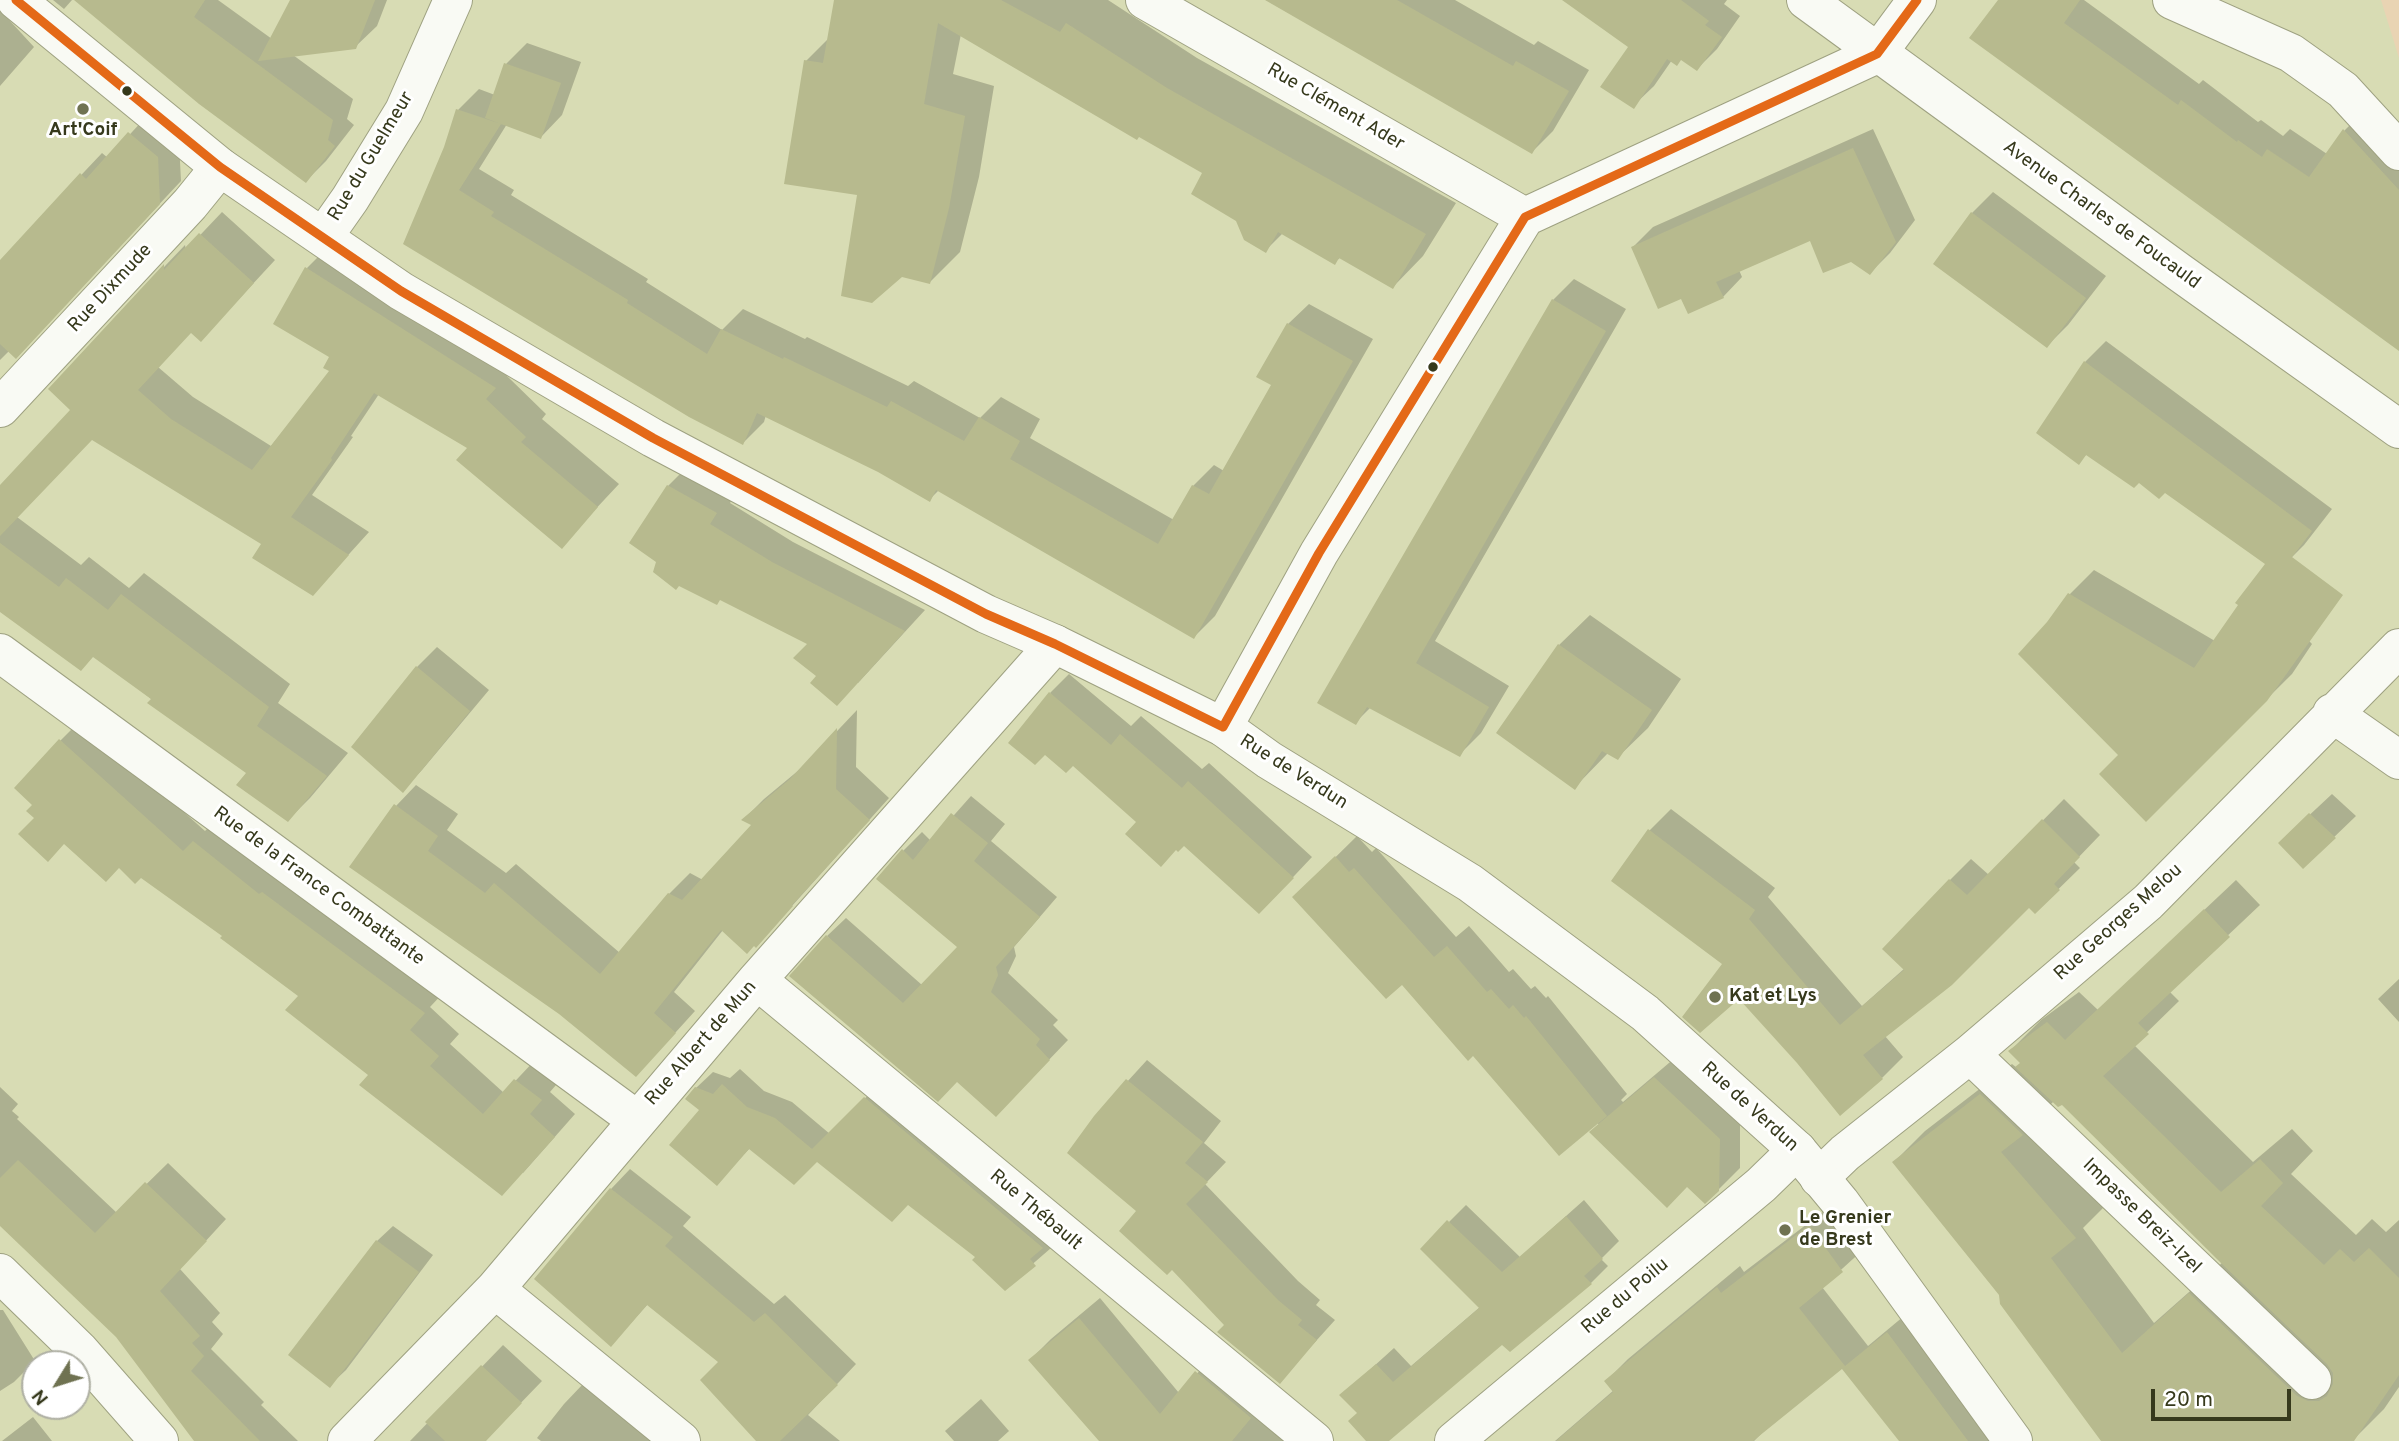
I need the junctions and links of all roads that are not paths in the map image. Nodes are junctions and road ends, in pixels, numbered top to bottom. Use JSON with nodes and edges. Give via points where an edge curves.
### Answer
{"nodes":[{"id":1,"x":16,"y":0,"type":"edge"},
{"id":2,"x":453,"y":0,"type":"edge"},
{"id":3,"x":1145,"y":0,"type":"edge"},
{"id":4,"x":1806,"y":0,"type":"edge"},
{"id":5,"x":1917,"y":0,"type":"edge"},
{"id":6,"x":2172,"y":0,"type":"edge"},
{"id":7,"x":1877,"y":54,"type":"junction"},
{"id":8,"x":2399,"y":150,"type":"edge"},
{"id":9,"x":220,"y":167,"type":"junction"},
{"id":10,"x":1525,"y":217,"type":"junction"},
{"id":11,"x":324,"y":236,"type":"junction"},
{"id":12,"x":0,"y":408,"type":"edge"},
{"id":13,"x":2399,"y":429,"type":"edge"},
{"id":14,"x":1055,"y":644,"type":"junction"},
{"id":15,"x":2399,"y":648,"type":"edge"},
{"id":16,"x":0,"y":653,"type":"edge"},
{"id":17,"x":2332,"y":713,"type":"junction"},
{"id":18,"x":1223,"y":727,"type":"junction"},
{"id":19,"x":2399,"y":760,"type":"edge"},
{"id":20,"x":757,"y":980,"type":"junction"},
{"id":21,"x":1970,"y":1054,"type":"junction"},
{"id":22,"x":637,"y":1120,"type":"junction"},
{"id":23,"x":1808,"y":1164,"type":"junction"},
{"id":24,"x":0,"y":1273,"type":"edge"},
{"id":25,"x":495,"y":1289,"type":"junction"},
{"id":26,"x":2312,"y":1380,"type":"dead end"},
{"id":27,"x":159,"y":1441,"type":"edge"},
{"id":28,"x":347,"y":1441,"type":"edge"},
{"id":29,"x":681,"y":1441,"type":"edge"},
{"id":30,"x":1314,"y":1441,"type":"edge"},
{"id":31,"x":1454,"y":1441,"type":"edge"},
{"id":32,"x":2013,"y":1441,"type":"edge"}],
"edges":[{"from":1,"to":9,"type":"street","name":"Rue de Verdun"},
{"from":2,"to":11,"type":"street","name":"Rue du Guelmeur","via":[[404,111]]},
{"from":3,"to":10,"type":"street","name":"Rue Clément Ader"},
{"from":4,"to":7,"type":"street","name":"Avenue Charles de Foucauld"},
{"from":5,"to":7,"type":"street"},
{"from":6,"to":8,"type":"street","via":[[2291,53],[2343,90]]},
{"from":7,"to":10,"type":"street"},
{"from":7,"to":13,"type":"street","name":"Avenue Charles de Foucauld"},
{"from":9,"to":11,"type":"street","name":"Rue de Verdun"},
{"from":9,"to":12,"type":"street","name":"Rue Dixmude"},
{"from":10,"to":18,"type":"street","via":[[1320,553]]},
{"from":11,"to":14,"type":"street","name":"Rue de Verdun","via":[[401,291],[653,438],[986,614]]},
{"from":14,"to":18,"type":"street","name":"Rue de Verdun"},
{"from":14,"to":20,"type":"street","name":"Rue Albert de Mun"},
{"from":15,"to":17,"type":"street","name":"Rue Georges Melou"},
{"from":16,"to":22,"type":"street","name":"Rue de la France Combattante"},
{"from":17,"to":19,"type":"street"},
{"from":17,"to":21,"type":"street","name":"Rue Georges Melou","via":[[2148,902]]},
{"from":18,"to":23,"type":"street","name":"Rue de Verdun","via":[[1470,883],[1644,1013]]},
{"from":20,"to":22,"type":"street","name":"Rue Albert de Mun"},
{"from":20,"to":30,"type":"street","name":"Rue Thébault"},
{"from":21,"to":23,"type":"street","name":"Rue Georges Melou","via":[[1845,1153]]},
{"from":21,"to":26,"type":"street","name":"Impasse Breiz-Izel"},
{"from":22,"to":25,"type":"street","name":"Rue Albert de Mun"},
{"from":23,"to":31,"type":"street","name":"Rue du Poilu","via":[[1761,1185]]},
{"from":23,"to":32,"type":"street","name":"Rue de Verdun"},
{"from":24,"to":27,"type":"street","via":[[79,1350]]},
{"from":25,"to":28,"type":"street","name":"Rue Albert de Mun"},
{"from":25,"to":29,"type":"street"}]}
